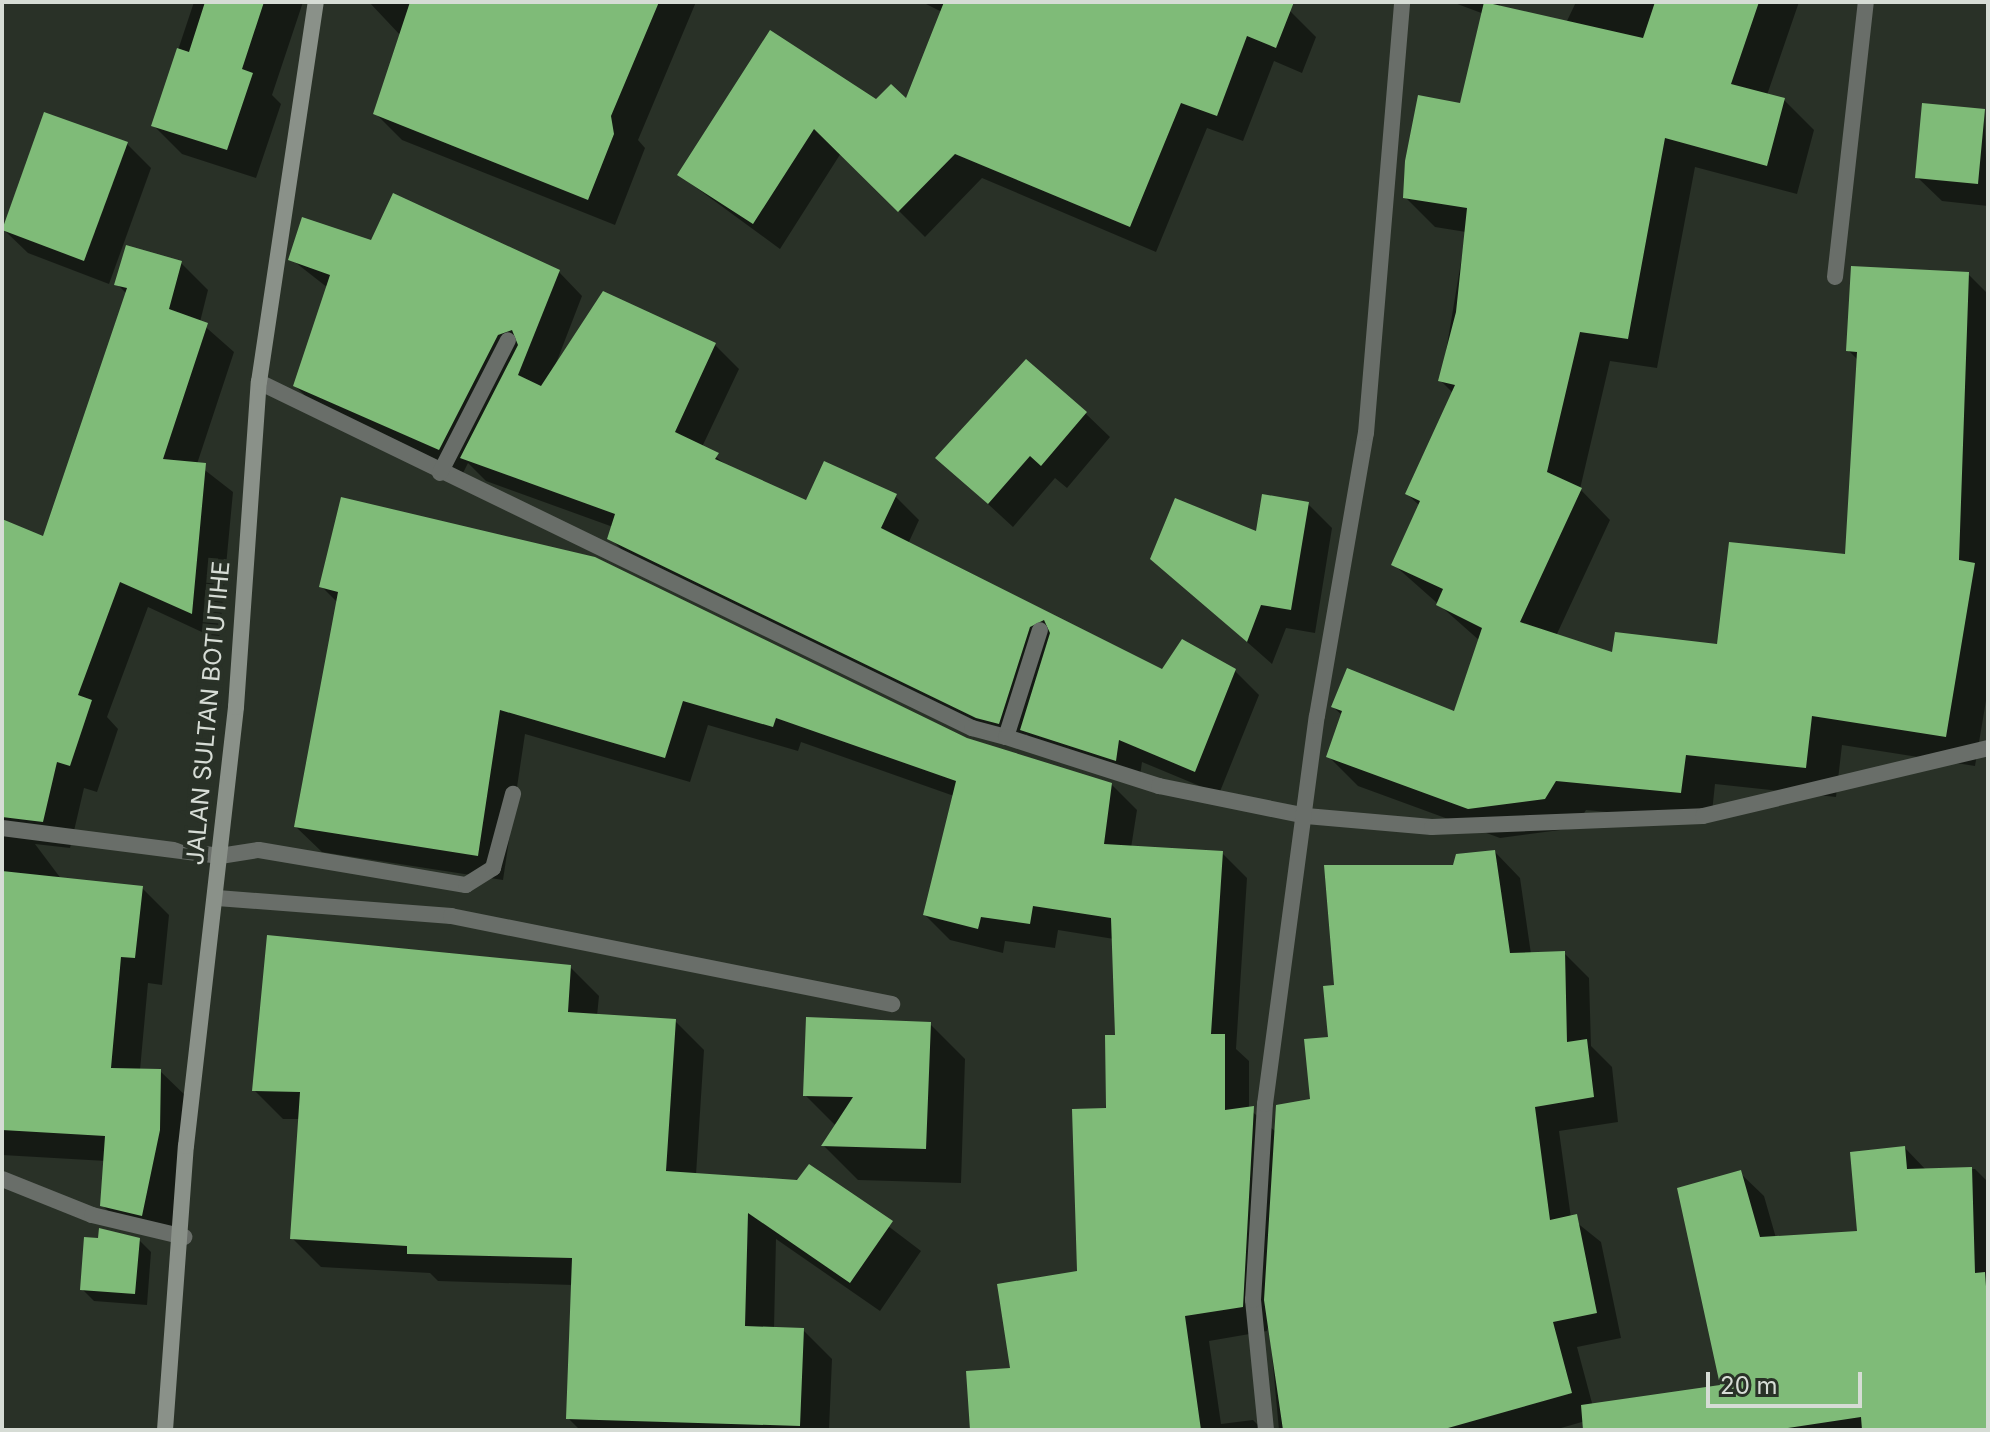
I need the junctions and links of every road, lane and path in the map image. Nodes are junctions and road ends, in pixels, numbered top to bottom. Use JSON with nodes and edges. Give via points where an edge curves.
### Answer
{"nodes":[{"id":1,"x":316,"y":2,"type":"edge"},
{"id":2,"x":1402,"y":2,"type":"edge"},
{"id":3,"x":1866,"y":2,"type":"edge"},
{"id":4,"x":1835,"y":277,"type":"dead end"},
{"id":5,"x":508,"y":340,"type":"dead end"},
{"id":6,"x":259,"y":382,"type":"junction"},
{"id":7,"x":440,"y":473,"type":"junction"},
{"id":8,"x":1040,"y":630,"type":"dead end"},
{"id":9,"x":1006,"y":737,"type":"junction"},
{"id":10,"x":1988,"y":748,"type":"edge"},
{"id":11,"x":513,"y":794,"type":"dead end"},
{"id":12,"x":1306,"y":816,"type":"junction"},
{"id":13,"x":2,"y":828,"type":"edge"},
{"id":14,"x":220,"y":856,"type":"junction"},
{"id":15,"x":217,"y":898,"type":"junction"},
{"id":16,"x":892,"y":1004,"type":"dead end"},
{"id":17,"x":2,"y":1179,"type":"edge"},
{"id":18,"x":184,"y":1237,"type":"junction"},
{"id":19,"x":165,"y":1430,"type":"edge"},
{"id":20,"x":1266,"y":1430,"type":"edge"}],
"edges":[{"from":1,"to":6,"type":"main road","name":"JALAN SULTAN BOTUTIHE"},
{"from":2,"to":12,"type":"street","via":[[1366,433]]},
{"from":3,"to":4,"type":"street"},
{"from":5,"to":7,"type":"street"},
{"from":6,"to":7,"type":"street"},
{"from":6,"to":14,"type":"main road","name":"JALAN SULTAN BOTUTIHE"},
{"from":7,"to":9,"type":"street","via":[[919,707]]},
{"from":8,"to":9,"type":"street"},
{"from":9,"to":12,"type":"street","via":[[1159,786]]},
{"from":10,"to":12,"type":"street","via":[[1703,816],[1432,827]]},
{"from":11,"to":14,"type":"street","via":[[493,868],[466,885],[259,850]]},
{"from":12,"to":20,"type":"street","via":[[1264,1118],[1253,1300]]},
{"from":13,"to":14,"type":"street"},
{"from":14,"to":15,"type":"main road","name":"JALAN SULTAN BOTUTIHE"},
{"from":15,"to":16,"type":"street","via":[[451,916]]},
{"from":15,"to":18,"type":"main road","name":"JALAN SULTAN BOTUTIHE","via":[[186,1146]]},
{"from":17,"to":18,"type":"street","via":[[92,1215]]},
{"from":18,"to":19,"type":"main road","name":"JALAN SULTAN BOTUTIHE"}]}
